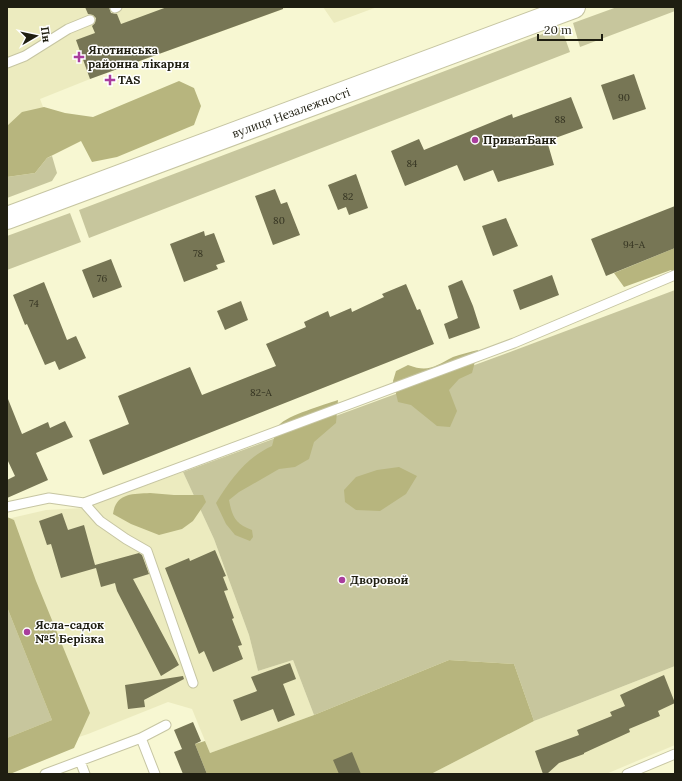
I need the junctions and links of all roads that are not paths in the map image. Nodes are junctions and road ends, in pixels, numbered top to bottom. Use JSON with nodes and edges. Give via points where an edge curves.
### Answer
{"nodes":[{"id":1,"x":574,"y":7,"type":"edge"},
{"id":2,"x":90,"y":20,"type":"dead end"},
{"id":3,"x":7,"y":63,"type":"edge"},
{"id":4,"x":7,"y":218,"type":"edge"},
{"id":5,"x":675,"y":275,"type":"edge"},
{"id":6,"x":84,"y":503,"type":"junction"},
{"id":7,"x":7,"y":507,"type":"edge"},
{"id":8,"x":193,"y":683,"type":"dead end"},
{"id":9,"x":166,"y":725,"type":"dead end"},
{"id":10,"x":141,"y":738,"type":"junction"},
{"id":11,"x":675,"y":754,"type":"edge"},
{"id":12,"x":80,"y":761,"type":"junction"},
{"id":13,"x":44,"y":774,"type":"edge"},
{"id":14,"x":85,"y":774,"type":"edge"},
{"id":15,"x":154,"y":774,"type":"edge"},
{"id":16,"x":627,"y":774,"type":"edge"}],
"edges":[{"from":1,"to":4,"type":"main road","name":"вулиця Незалежності"},
{"from":2,"to":3,"type":"lane","via":[[68,29],[25,56]]},
{"from":5,"to":6,"type":"lane","via":[[514,343]]},
{"from":6,"to":7,"type":"lane","via":[[49,498]]},
{"from":6,"to":8,"type":"lane","via":[[100,521],[147,551]]},
{"from":9,"to":10,"type":"lane"},
{"from":10,"to":12,"type":"lane"},
{"from":10,"to":15,"type":"lane"},
{"from":11,"to":16,"type":"lane"},
{"from":12,"to":13,"type":"lane"},
{"from":12,"to":14,"type":"lane"}]}
